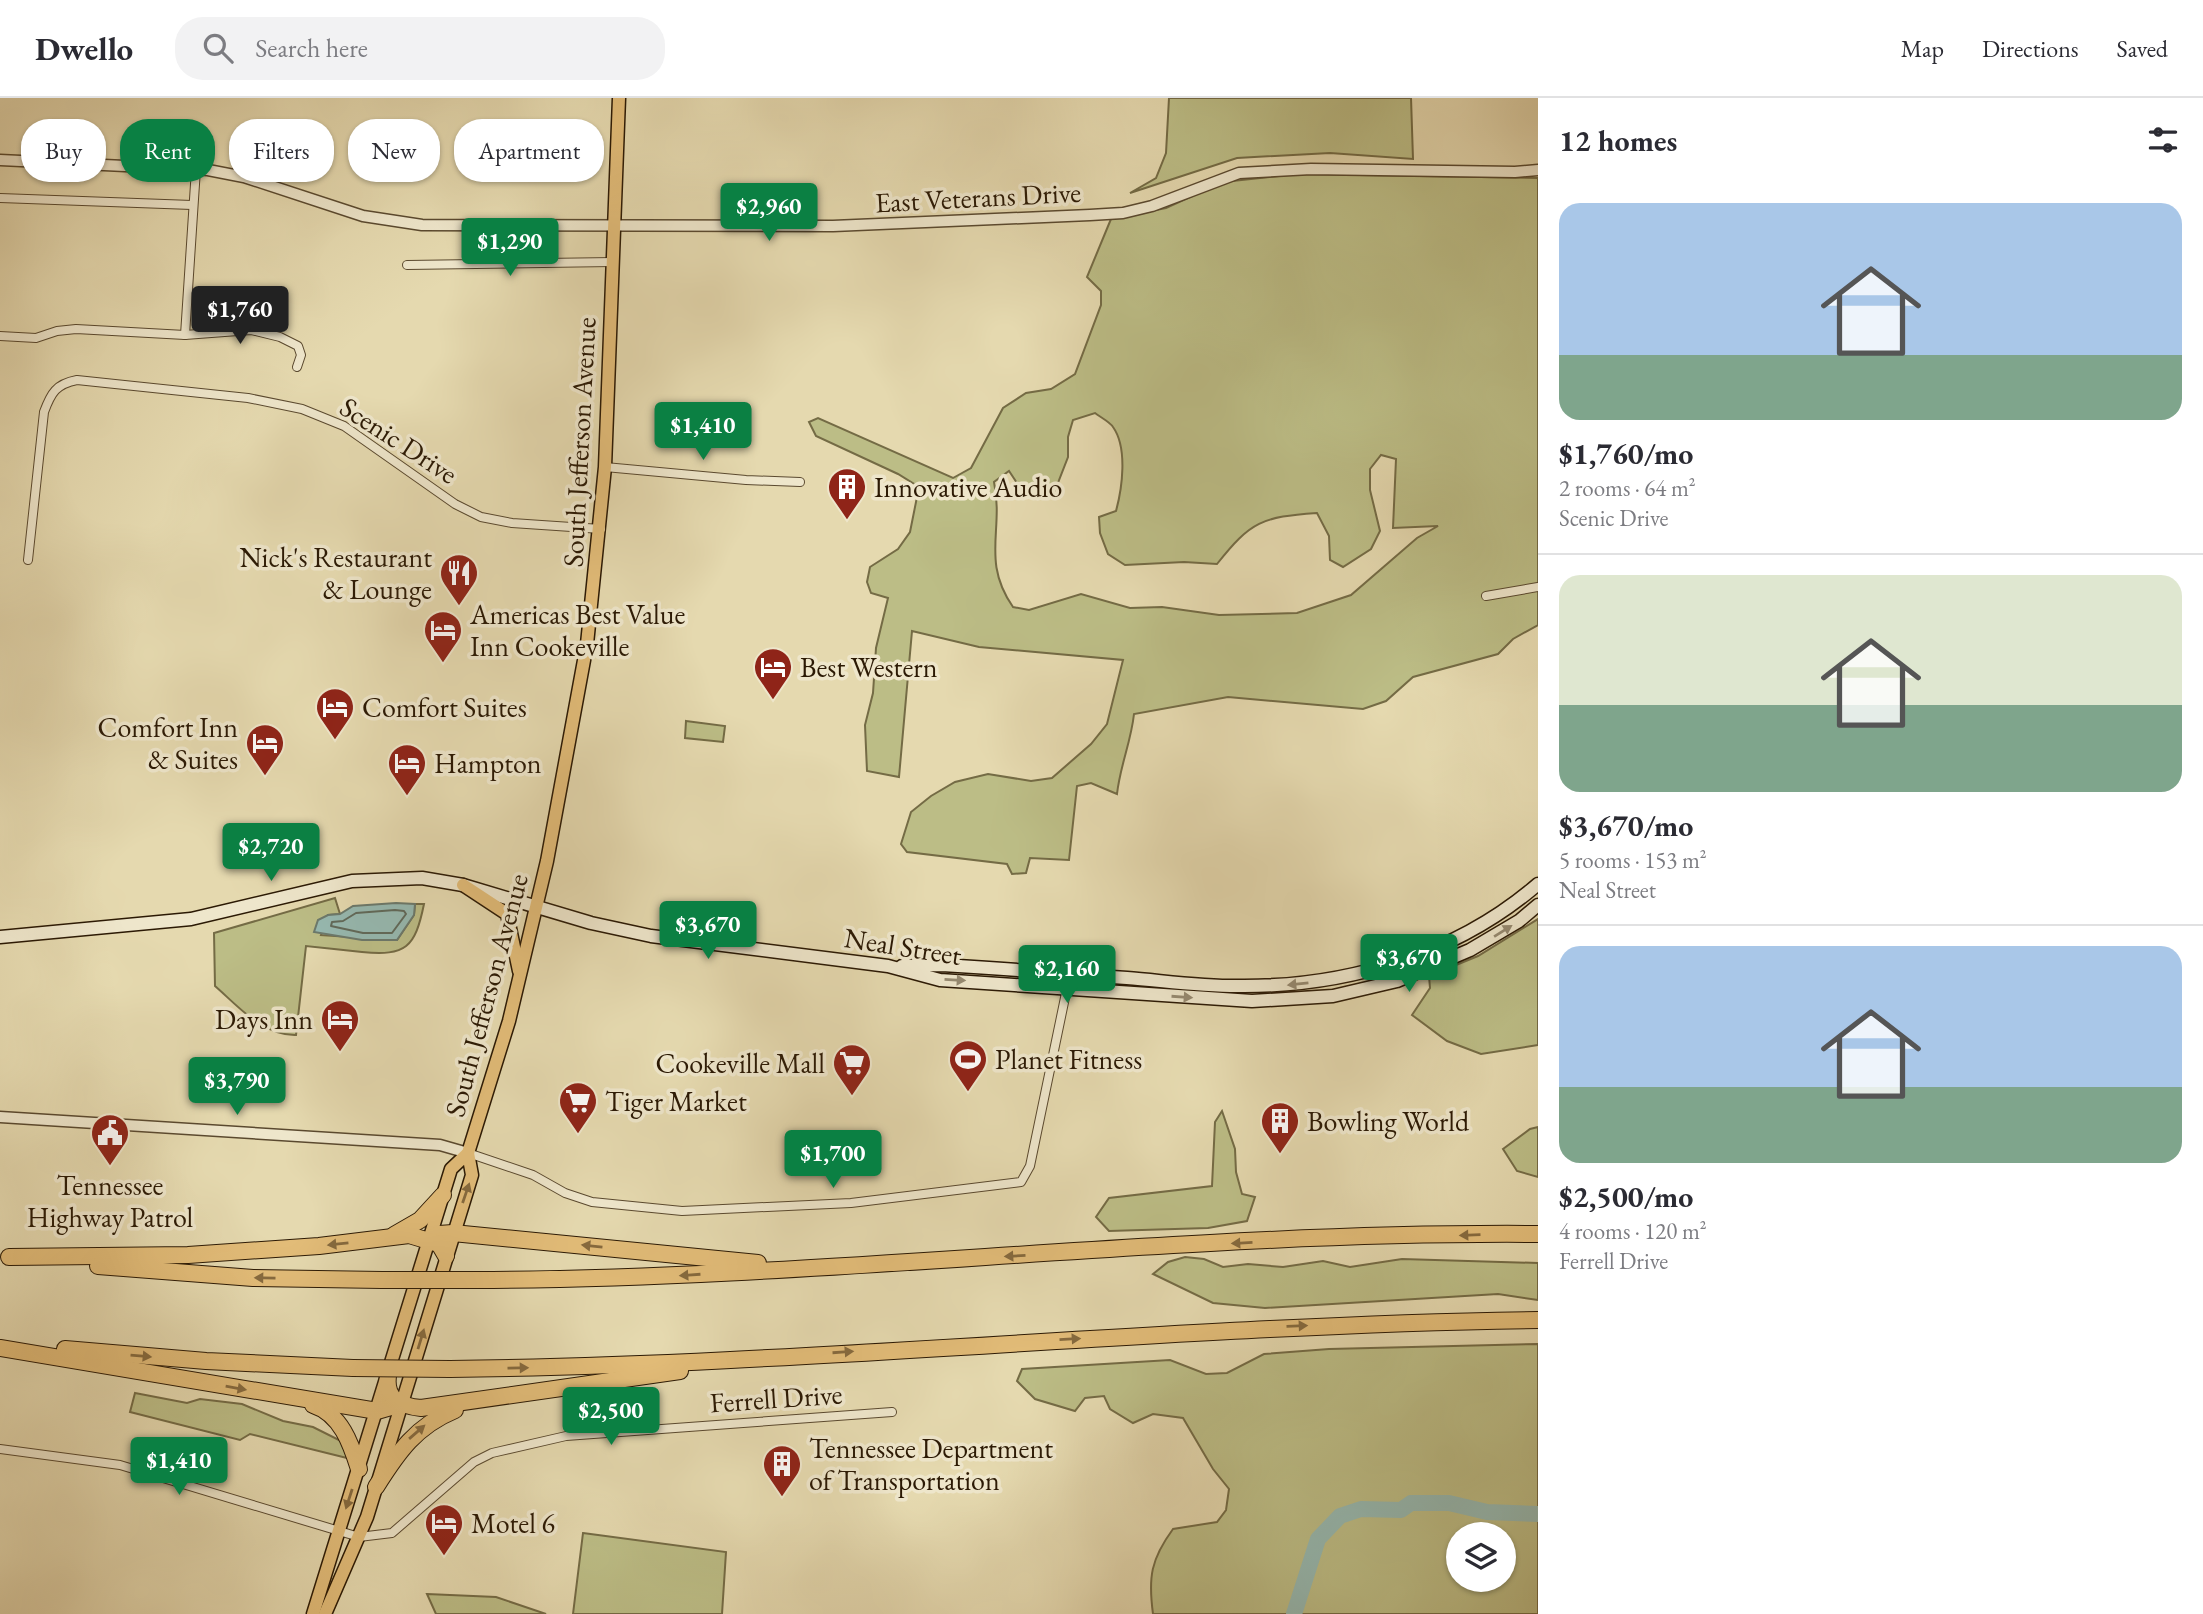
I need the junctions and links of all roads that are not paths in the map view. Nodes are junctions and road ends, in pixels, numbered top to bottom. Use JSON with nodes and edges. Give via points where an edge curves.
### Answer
{"nodes":[{"id":1,"x":619,"y":98,"type":"edge"},
{"id":2,"x":0,"y":160,"type":"edge"},
{"id":3,"x":120,"y":166,"type":"edge"},
{"id":4,"x":1538,"y":170,"type":"edge"},
{"id":5,"x":215,"y":172,"type":"edge"},
{"id":6,"x":194,"y":182,"type":"edge"},
{"id":7,"x":0,"y":198,"type":"edge"},
{"id":8,"x":192,"y":205,"type":"junction"},
{"id":9,"x":614,"y":223,"type":"junction"},
{"id":10,"x":613,"y":262,"type":"junction"},
{"id":11,"x":407,"y":265,"type":"dead end"},
{"id":12,"x":185,"y":335,"type":"junction"},
{"id":13,"x":0,"y":336,"type":"edge"},
{"id":14,"x":297,"y":367,"type":"dead end"},
{"id":15,"x":605,"y":467,"type":"junction"},
{"id":16,"x":800,"y":482,"type":"dead end"},
{"id":17,"x":601,"y":529,"type":"junction"},
{"id":18,"x":28,"y":560,"type":"dead end"},
{"id":19,"x":1538,"y":587,"type":"edge"},
{"id":20,"x":1486,"y":596,"type":"dead end"},
{"id":21,"x":1538,"y":884,"type":"edge"},
{"id":22,"x":463,"y":886,"type":"junction"},
{"id":23,"x":1538,"y":905,"type":"edge"},
{"id":24,"x":536,"y":907,"type":"junction"},
{"id":25,"x":0,"y":937,"type":"edge"},
{"id":26,"x":888,"y":966,"type":"junction"},
{"id":27,"x":520,"y":976,"type":"junction"},
{"id":28,"x":1067,"y":988,"type":"junction"},
{"id":29,"x":0,"y":1118,"type":"edge"},
{"id":30,"x":468,"y":1153,"type":"junction"},
{"id":31,"x":443,"y":1195,"type":"junction"},
{"id":32,"x":453,"y":1233,"type":"junction"},
{"id":33,"x":1538,"y":1234,"type":"edge"},
{"id":34,"x":388,"y":1238,"type":"junction"},
{"id":35,"x":430,"y":1240,"type":"junction"},
{"id":36,"x":446,"y":1256,"type":"junction"},
{"id":37,"x":4,"y":1257,"type":"edge"},
{"id":38,"x":831,"y":1267,"type":"junction"},
{"id":39,"x":1538,"y":1320,"type":"edge"},
{"id":40,"x":0,"y":1345,"type":"edge"},
{"id":41,"x":805,"y":1355,"type":"junction"},
{"id":42,"x":388,"y":1376,"type":"junction"},
{"id":43,"x":280,"y":1396,"type":"junction"},
{"id":44,"x":496,"y":1398,"type":"junction"},
{"id":45,"x":401,"y":1404,"type":"junction"},
{"id":46,"x":377,"y":1411,"type":"junction"},
{"id":47,"x":892,"y":1412,"type":"dead end"},
{"id":48,"x":0,"y":1449,"type":"edge"},
{"id":49,"x":359,"y":1469,"type":"junction"},
{"id":50,"x":376,"y":1487,"type":"junction"},
{"id":51,"x":339,"y":1531,"type":"junction"},
{"id":52,"x":359,"y":1537,"type":"junction"},
{"id":53,"x":313,"y":1614,"type":"edge"},
{"id":54,"x":325,"y":1614,"type":"edge"}],
"edges":[{"from":1,"to":9,"type":"main road","name":"South Jefferson Avenue"},
{"from":2,"to":3,"type":"street","name":"East Veterans Drive"},
{"from":4,"to":9,"type":"street","name":"East Veterans Drive","via":[[1239,173],[1153,206],[1090,215],[824,226]]},
{"from":5,"to":9,"type":"street","name":"East Veterans Drive","via":[[400,223],[456,227]]},
{"from":6,"to":8,"type":"street"},
{"from":7,"to":8,"type":"street"},
{"from":8,"to":12,"type":"street"},
{"from":9,"to":10,"type":"main road","name":"South Jefferson Avenue"},
{"from":10,"to":11,"type":"street"},
{"from":10,"to":15,"type":"main road","name":"South Jefferson Avenue"},
{"from":12,"to":13,"type":"street","via":[[76,330],[36,338]]},
{"from":12,"to":14,"type":"street","via":[[251,330],[281,337],[298,346]]},
{"from":15,"to":16,"type":"street"},
{"from":15,"to":17,"type":"main road","name":"South Jefferson Avenue"},
{"from":17,"to":18,"type":"street","name":"Scenic Drive","via":[[481,517],[454,504],[344,426],[302,409],[248,398],[77,380],[52,391],[44,412]]},
{"from":17,"to":24,"type":"main road","name":"South Jefferson Avenue","via":[[578,699]]},
{"from":19,"to":20,"type":"street"},
{"from":21,"to":26,"type":"main road","one_way":true,"via":[[1484,923],[1411,958],[1320,981],[1240,986],[942,965]]},
{"from":22,"to":24,"type":"main road","name":"Neal Street"},
{"from":22,"to":25,"type":"main road","name":"Neal Street","via":[[422,878],[352,881],[191,919]]},
{"from":22,"to":27,"type":"main road","via":[[507,914]]},
{"from":28,"to":23,"type":"main road","name":"Neal Street","one_way":true,"via":[[1252,1001],[1304,1000],[1353,992],[1419,973],[1470,950]]},
{"from":24,"to":26,"type":"main road","name":"Neal Street","via":[[651,936]]},
{"from":24,"to":27,"type":"main road","name":"South Jefferson Avenue"},
{"from":26,"to":28,"type":"main road","name":"Neal Street","one_way":true,"via":[[940,980]]},
{"from":27,"to":30,"type":"main road","name":"South Jefferson Avenue"},
{"from":28,"to":30,"type":"street","via":[[1030,1166],[1021,1182],[845,1203],[682,1211],[592,1202]]},
{"from":29,"to":30,"type":"street","via":[[440,1145]]},
{"from":30,"to":31,"type":"main road","name":"South Jefferson Avenue","via":[[451,1169]]},
{"from":32,"to":30,"type":"main road","name":"South Jefferson Avenue","one_way":true,"via":[[472,1175]]},
{"from":31,"to":34,"type":"highway","via":[[420,1220]]},
{"from":31,"to":35,"type":"main road","name":"South Jefferson Avenue"},
{"from":32,"to":35,"type":"highway"},
{"from":32,"to":36,"type":"main road","name":"South Jefferson Avenue"},
{"from":38,"to":32,"type":"highway","one_way":true,"via":[[723,1261]]},
{"from":33,"to":38,"type":"highway","one_way":true,"via":[[1262,1242]]},
{"from":34,"to":35,"type":"highway","via":[[414,1235]]},
{"from":34,"to":37,"type":"highway","one_way":true,"via":[[188,1255]]},
{"from":35,"to":36,"type":"highway","via":[[439,1244]]},
{"from":35,"to":42,"type":"main road","name":"South Jefferson Avenue"},
{"from":45,"to":36,"type":"main road","name":"South Jefferson Avenue","one_way":true},
{"from":38,"to":37,"type":"highway","one_way":true,"bridge":true,"via":[[620,1280],[382,1280],[166,1273]]},
{"from":41,"to":39,"type":"highway","one_way":true,"via":[[1282,1326]]},
{"from":40,"to":41,"type":"highway","one_way":true,"bridge":true,"via":[[353,1368],[580,1367]]},
{"from":40,"to":43,"type":"highway","one_way":true},
{"from":41,"to":44,"type":"highway"},
{"from":42,"to":45,"type":"highway","via":[[389,1393]]},
{"from":42,"to":46,"type":"main road","name":"South Jefferson Avenue"},
{"from":43,"to":46,"type":"highway"},
{"from":43,"to":49,"type":"highway","via":[[319,1407],[338,1421]]},
{"from":44,"to":45,"type":"highway","via":[[430,1407]]},
{"from":50,"to":44,"type":"highway","one_way":true,"via":[[416,1431],[436,1417]]},
{"from":45,"to":46,"type":"highway"},
{"from":45,"to":50,"type":"main road","name":"South Jefferson Avenue"},
{"from":46,"to":49,"type":"main road","name":"South Jefferson Avenue"},
{"from":47,"to":52,"type":"street","name":"Ferrell Drive","via":[[566,1436],[528,1443],[492,1453],[466,1467],[393,1533]]},
{"from":48,"to":51,"type":"street","via":[[120,1465]]},
{"from":49,"to":51,"type":"main road","name":"South Jefferson Avenue","one_way":true},
{"from":50,"to":52,"type":"main road","name":"South Jefferson Avenue"},
{"from":51,"to":52,"type":"street"},
{"from":51,"to":53,"type":"main road","name":"South Jefferson Avenue"},
{"from":52,"to":54,"type":"main road","name":"South Jefferson Avenue"}]}
